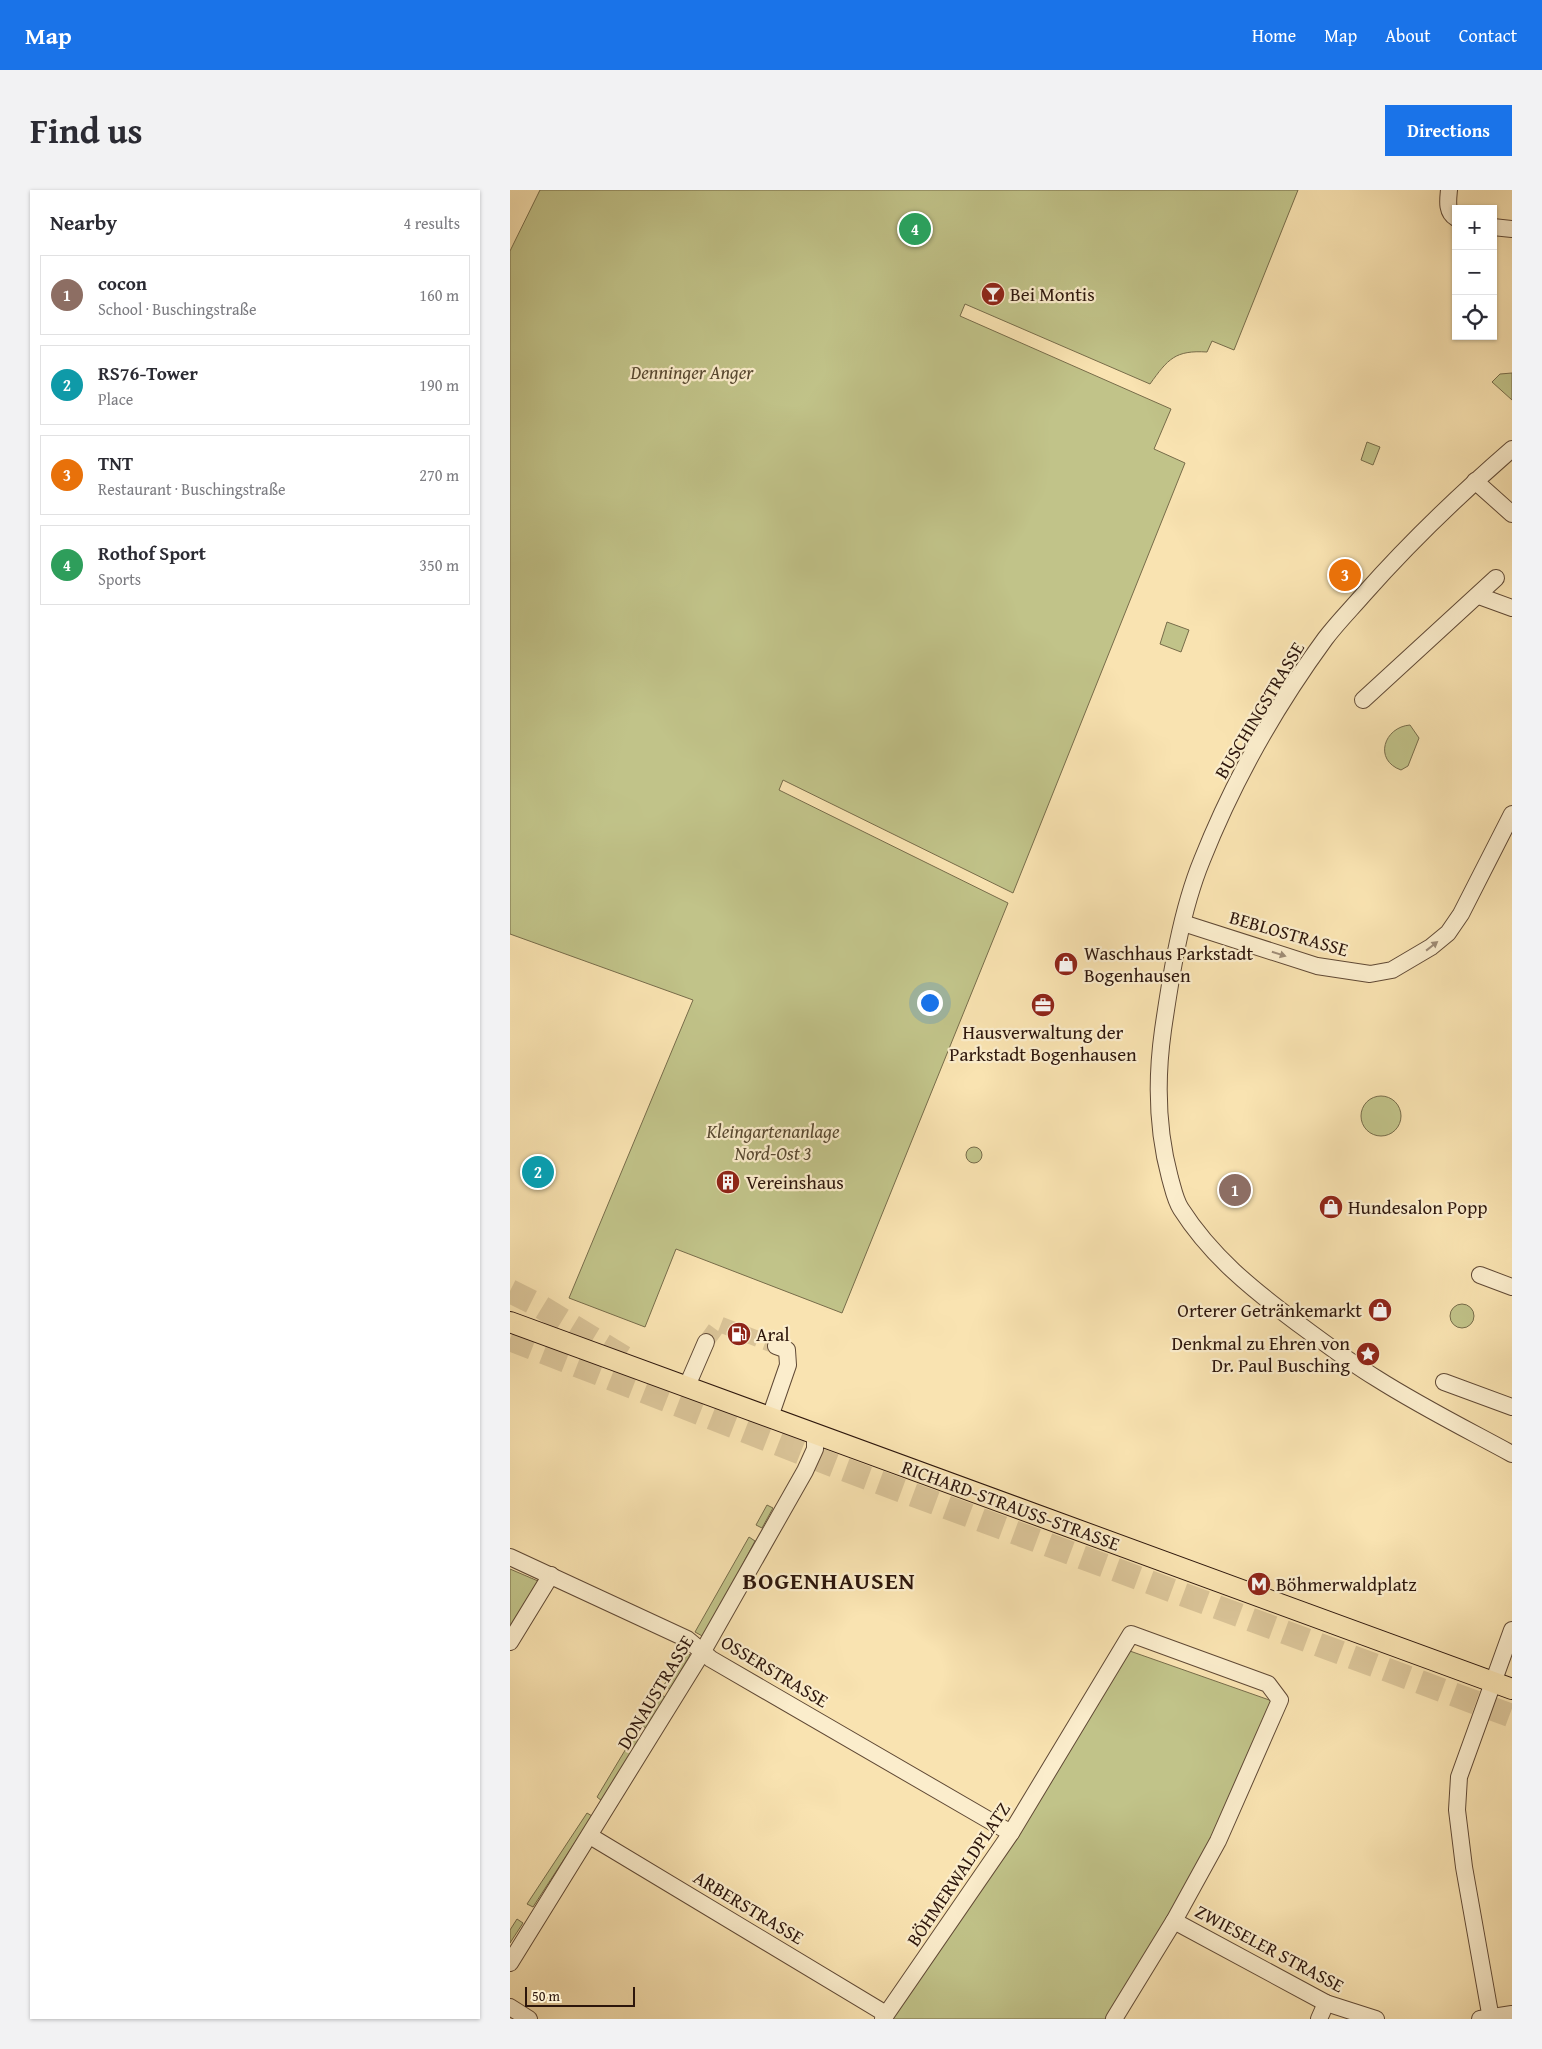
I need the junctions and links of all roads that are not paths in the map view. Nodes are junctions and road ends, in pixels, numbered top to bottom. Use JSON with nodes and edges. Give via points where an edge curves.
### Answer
{"nodes":[{"id":1,"x":1449,"y":190,"type":"edge"},
{"id":2,"x":1452,"y":216,"type":"edge"},
{"id":3,"x":1497,"y":227,"type":"edge"},
{"id":4,"x":1512,"y":229,"type":"edge"},
{"id":5,"x":1512,"y":449,"type":"edge"},
{"id":6,"x":1474,"y":481,"type":"junction"},
{"id":7,"x":1512,"y":514,"type":"edge"},
{"id":8,"x":1496,"y":578,"type":"dead end"},
{"id":9,"x":1478,"y":596,"type":"junction"},
{"id":10,"x":1512,"y":608,"type":"edge"},
{"id":11,"x":1363,"y":700,"type":"dead end"},
{"id":12,"x":1512,"y":814,"type":"edge"},
{"id":13,"x":1183,"y":923,"type":"junction"},
{"id":14,"x":1480,"y":1275,"type":"dead end"},
{"id":15,"x":1512,"y":1287,"type":"edge"},
{"id":16,"x":510,"y":1322,"type":"edge"},
{"id":17,"x":706,"y":1342,"type":"tunnel mouth"},
{"id":18,"x":776,"y":1346,"type":"tunnel mouth"},
{"id":19,"x":1444,"y":1382,"type":"dead end"},
{"id":20,"x":687,"y":1386,"type":"junction"},
{"id":21,"x":1512,"y":1407,"type":"edge"},
{"id":22,"x":770,"y":1417,"type":"junction"},
{"id":23,"x":816,"y":1433,"type":"junction"},
{"id":24,"x":1512,"y":1454,"type":"edge"},
{"id":25,"x":510,"y":1557,"type":"edge"},
{"id":26,"x":551,"y":1575,"type":"junction"},
{"id":27,"x":1512,"y":1630,"type":"edge"},
{"id":28,"x":510,"y":1642,"type":"edge"},
{"id":29,"x":703,"y":1651,"type":"junction"},
{"id":30,"x":1492,"y":1682,"type":"junction"},
{"id":31,"x":1512,"y":1689,"type":"edge"},
{"id":32,"x":1011,"y":1834,"type":"junction"},
{"id":33,"x":590,"y":1836,"type":"junction"},
{"id":34,"x":1174,"y":1921,"type":"junction"},
{"id":35,"x":510,"y":1963,"type":"edge"},
{"id":36,"x":1326,"y":2004,"type":"junction"},
{"id":37,"x":510,"y":2008,"type":"edge"},
{"id":38,"x":1512,"y":2014,"type":"edge"},
{"id":39,"x":884,"y":2017,"type":"edge"},
{"id":40,"x":529,"y":2019,"type":"edge"},
{"id":41,"x":1114,"y":2019,"type":"edge"},
{"id":42,"x":1319,"y":2019,"type":"edge"},
{"id":43,"x":1376,"y":2019,"type":"edge"},
{"id":44,"x":1488,"y":2019,"type":"edge"}],
"edges":[{"from":1,"to":2,"type":"street"},
{"from":3,"to":4,"type":"street"},
{"from":5,"to":6,"type":"street","name":"BUSCHINGSTRASSE"},
{"from":6,"to":7,"type":"street"},
{"from":6,"to":13,"type":"street","name":"BUSCHINGSTRASSE","via":[[1404,548],[1322,643],[1243,771],[1201,861]]},
{"from":8,"to":9,"type":"street"},
{"from":9,"to":10,"type":"street"},
{"from":9,"to":11,"type":"street"},
{"from":13,"to":12,"type":"street","name":"BEBLOSTRASSE","one_way":true,"via":[[1317,966],[1370,974],[1392,970],[1448,933]]},
{"from":13,"to":24,"type":"street","name":"BUSCHINGSTRASSE","via":[[1168,993],[1159,1059],[1158,1104],[1163,1152],[1178,1206],[1240,1278],[1293,1320],[1380,1380]]},
{"from":14,"to":15,"type":"street"},
{"from":16,"to":20,"type":"main road","name":"RICHARD-STRAUSS-STRASSE"},
{"from":17,"to":20,"type":"street"},
{"from":18,"to":22,"type":"street","via":[[786,1350],[788,1365]]},
{"from":19,"to":21,"type":"street"},
{"from":20,"to":22,"type":"main road","name":"RICHARD-STRAUSS-STRASSE"},
{"from":22,"to":23,"type":"main road","name":"RICHARD-STRAUSS-STRASSE"},
{"from":23,"to":29,"type":"street","name":"DONAUSTRASSE","via":[[815,1449],[805,1471]]},
{"from":23,"to":30,"type":"main road","name":"RICHARD-STRAUSS-STRASSE"},
{"from":25,"to":26,"type":"street","name":"OSSERSTRASSE"},
{"from":26,"to":28,"type":"street"},
{"from":26,"to":29,"type":"street","name":"OSSERSTRASSE","via":[[687,1639]]},
{"from":27,"to":30,"type":"street"},
{"from":29,"to":32,"type":"street","name":"OSSERSTRASSE","via":[[711,1659]]},
{"from":29,"to":33,"type":"street","name":"DONAUSTRASSE"},
{"from":30,"to":31,"type":"main road","name":"RICHARD-STRAUSS-STRASSE"},
{"from":30,"to":44,"type":"street","via":[[1459,1777],[1457,1810]]},
{"from":32,"to":34,"type":"street","name":"BÖHMERWALDPLATZ","via":[[1131,1634],[1268,1684],[1280,1700],[1218,1841]]},
{"from":32,"to":39,"type":"street","name":"BÖHMERWALDPLATZ"},
{"from":33,"to":35,"type":"street","name":"DONAUSTRASSE"},
{"from":33,"to":39,"type":"street","name":"ARBERSTRASSE"},
{"from":34,"to":36,"type":"street","name":"ZWIESELER STRASSE"},
{"from":34,"to":41,"type":"street","name":"BÖHMERWALDPLATZ"},
{"from":36,"to":42,"type":"street"},
{"from":36,"to":43,"type":"street","name":"ZWIESELER STRASSE"},
{"from":37,"to":40,"type":"street"},
{"from":38,"to":44,"type":"street"}]}
